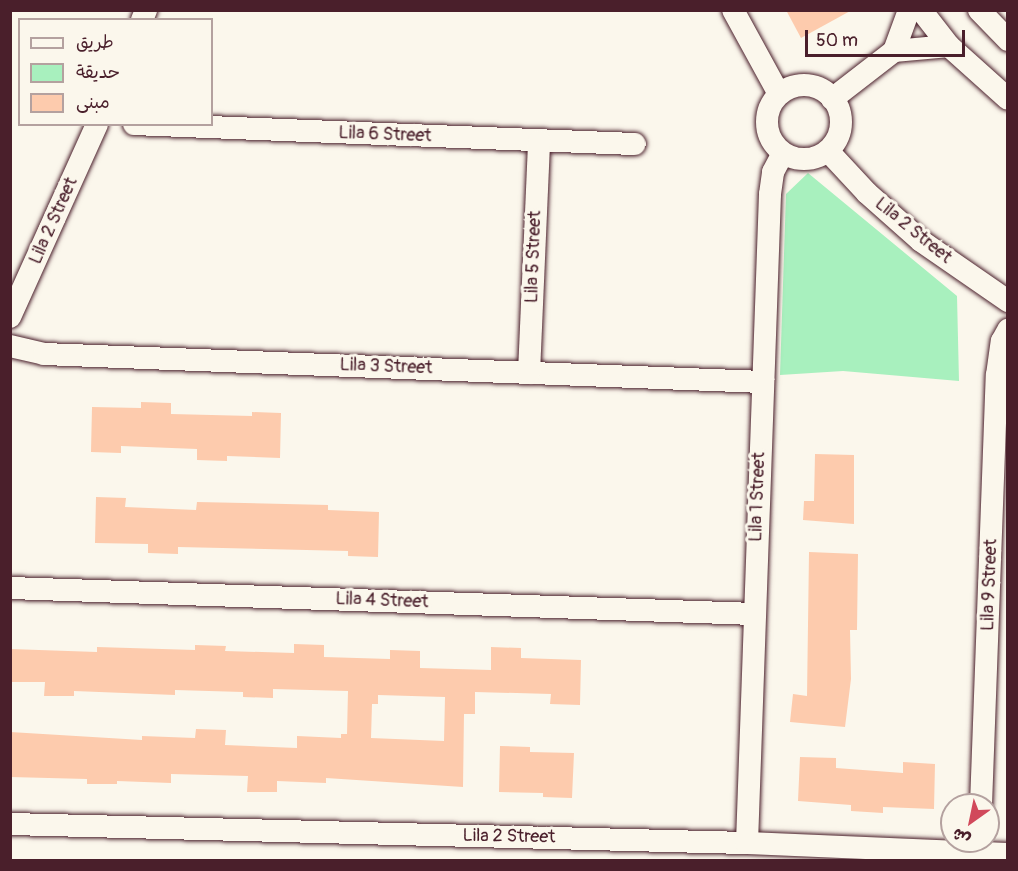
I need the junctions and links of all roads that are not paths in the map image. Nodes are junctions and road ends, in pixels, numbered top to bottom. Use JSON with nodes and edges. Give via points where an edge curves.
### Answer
{"nodes":[{"id":1,"x":733,"y":10,"type":"edge"},
{"id":2,"x":909,"y":10,"type":"edge"},
{"id":3,"x":921,"y":10,"type":"edge"},
{"id":4,"x":979,"y":10,"type":"edge"},
{"id":5,"x":1008,"y":40,"type":"edge"},
{"id":6,"x":949,"y":46,"type":"junction"},
{"id":7,"x":894,"y":51,"type":"junction"},
{"id":8,"x":779,"y":94,"type":"junction"},
{"id":9,"x":832,"y":99,"type":"junction"},
{"id":10,"x":1008,"y":99,"type":"edge"},
{"id":11,"x":96,"y":126,"type":"edge"},
{"id":12,"x":182,"y":126,"type":"edge"},
{"id":13,"x":539,"y":141,"type":"junction"},
{"id":14,"x":635,"y":144,"type":"dead end"},
{"id":15,"x":828,"y":151,"type":"junction"},
{"id":16,"x":783,"y":153,"type":"junction"},
{"id":17,"x":1008,"y":301,"type":"edge"},
{"id":18,"x":10,"y":317,"type":"edge"},
{"id":19,"x":1008,"y":330,"type":"edge"},
{"id":20,"x":10,"y":346,"type":"edge"},
{"id":21,"x":529,"y":373,"type":"junction"},
{"id":22,"x":763,"y":382,"type":"junction"},
{"id":23,"x":10,"y":588,"type":"edge"},
{"id":24,"x":754,"y":614,"type":"junction"},
{"id":25,"x":981,"y":793,"type":"edge"},
{"id":26,"x":10,"y":824,"type":"edge"},
{"id":27,"x":747,"y":843,"type":"junction"},
{"id":28,"x":940,"y":846,"type":"edge"}],
"edges":[{"from":1,"to":8,"type":"street"},
{"from":2,"to":7,"type":"street"},
{"from":3,"to":6,"type":"street"},
{"from":4,"to":5,"type":"street"},
{"from":6,"to":7,"type":"street"},
{"from":6,"to":10,"type":"street"},
{"from":7,"to":9,"type":"street"},
{"from":8,"to":9,"type":"street","via":[[789,88],[813,86]]},
{"from":8,"to":16,"type":"street","via":[[767,117],[773,144]]},
{"from":9,"to":15,"type":"street","via":[[841,120],[836,142]]},
{"from":11,"to":18,"type":"street","name":"Lila 2 Street"},
{"from":12,"to":13,"type":"street","name":"Lila 6 Street"},
{"from":13,"to":14,"type":"street","name":"Lila 6 Street"},
{"from":13,"to":21,"type":"street","name":"Lila 5 Street"},
{"from":15,"to":16,"type":"street","via":[[806,159]]},
{"from":15,"to":17,"type":"street","name":"Lila 2 Street","via":[[913,234]]},
{"from":16,"to":22,"type":"street","name":"Lila 1 Street","via":[[770,183]]},
{"from":19,"to":25,"type":"street","name":"Lila 9 Street","via":[[1002,340],[997,375]]},
{"from":20,"to":21,"type":"street","name":"Lila 3 Street","via":[[44,354]]},
{"from":21,"to":22,"type":"street","name":"Lila 3 Street"},
{"from":22,"to":24,"type":"street","name":"Lila 1 Street"},
{"from":23,"to":24,"type":"street","name":"Lila 4 Street"},
{"from":24,"to":27,"type":"street","name":"Lila 1 Street"},
{"from":26,"to":27,"type":"street","name":"Lila 2 Street"},
{"from":27,"to":28,"type":"street","name":"Lila 2 Street"}]}
